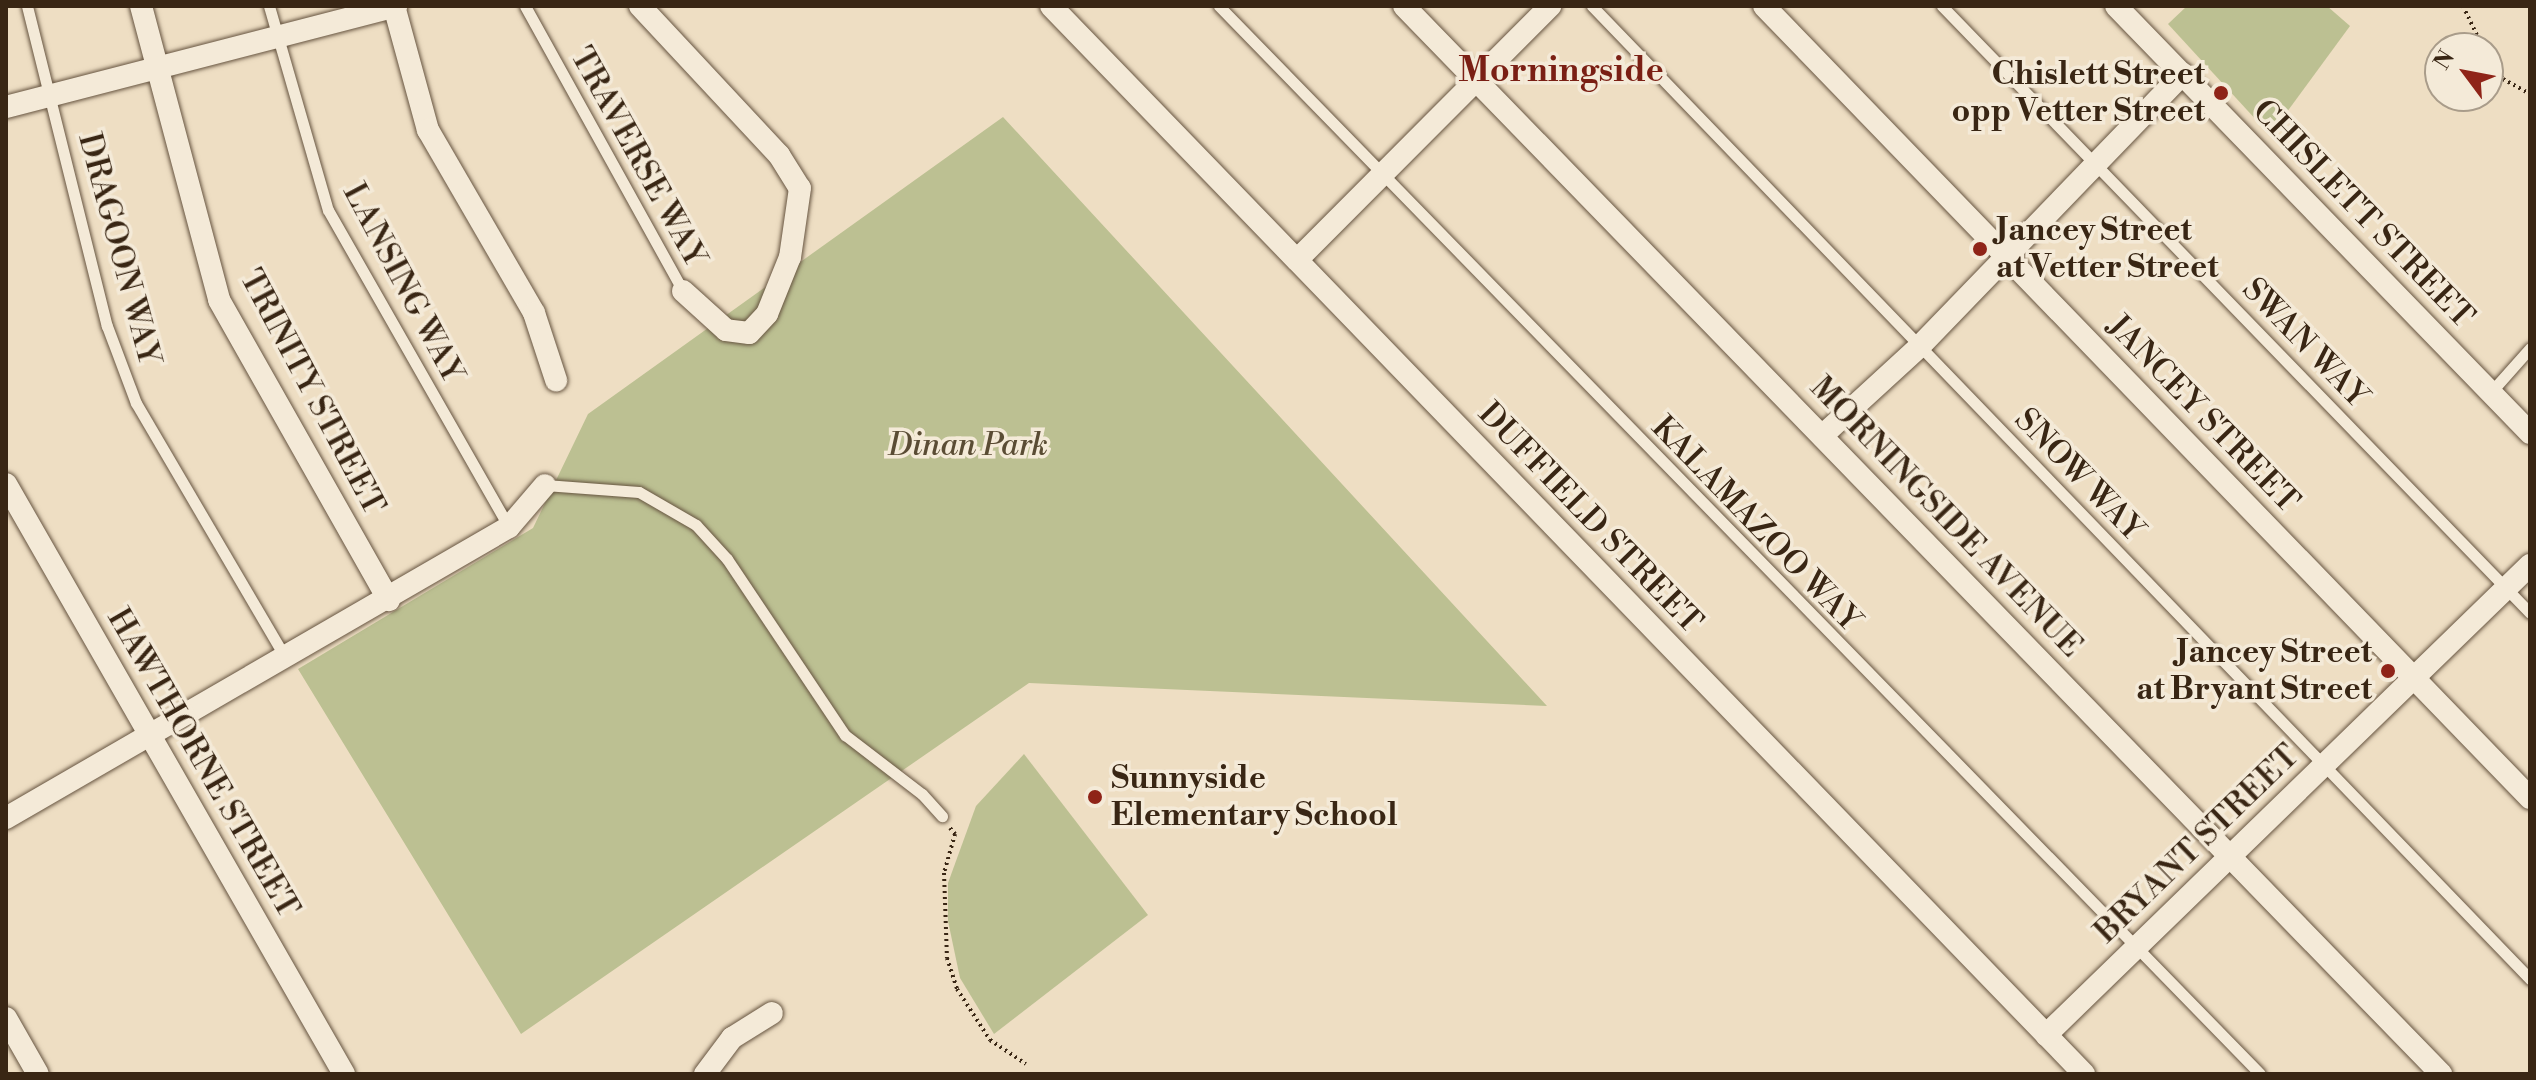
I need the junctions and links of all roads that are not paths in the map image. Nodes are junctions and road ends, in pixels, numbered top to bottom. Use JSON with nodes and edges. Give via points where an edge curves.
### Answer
{"nodes":[{"id":1,"x":27,"y":6,"type":"edge"},
{"id":2,"x":141,"y":6,"type":"edge"},
{"id":3,"x":269,"y":6,"type":"edge"},
{"id":4,"x":395,"y":6,"type":"edge"},
{"id":5,"x":525,"y":6,"type":"edge"},
{"id":6,"x":640,"y":6,"type":"edge"},
{"id":7,"x":1051,"y":6,"type":"edge"},
{"id":8,"x":1219,"y":6,"type":"edge"},
{"id":9,"x":1404,"y":6,"type":"edge"},
{"id":10,"x":1550,"y":6,"type":"edge"},
{"id":11,"x":1592,"y":6,"type":"edge"},
{"id":12,"x":1764,"y":6,"type":"edge"},
{"id":13,"x":1942,"y":6,"type":"edge"},
{"id":14,"x":2116,"y":6,"type":"edge"},
{"id":15,"x":278,"y":37,"type":"junction"},
{"id":16,"x":158,"y":69,"type":"junction"},
{"id":17,"x":2183,"y":74,"type":"junction"},
{"id":18,"x":1476,"y":81,"type":"junction"},
{"id":19,"x":50,"y":95,"type":"junction"},
{"id":20,"x":6,"y":107,"type":"edge"},
{"id":21,"x":2099,"y":166,"type":"junction"},
{"id":22,"x":1380,"y":174,"type":"junction"},
{"id":23,"x":2007,"y":256,"type":"junction"},
{"id":24,"x":1297,"y":260,"type":"junction"},
{"id":25,"x":683,"y":291,"type":"joint"},
{"id":26,"x":1919,"y":347,"type":"junction"},
{"id":27,"x":2530,"y":348,"type":"edge"},
{"id":28,"x":556,"y":380,"type":"dead end"},
{"id":29,"x":2491,"y":392,"type":"junction"},
{"id":30,"x":2530,"y":433,"type":"edge"},
{"id":31,"x":1823,"y":435,"type":"junction"},
{"id":32,"x":6,"y":484,"type":"edge"},
{"id":33,"x":545,"y":485,"type":"joint"},
{"id":34,"x":509,"y":527,"type":"junction"},
{"id":35,"x":2530,"y":565,"type":"edge"},
{"id":36,"x":2507,"y":589,"type":"junction"},
{"id":37,"x":389,"y":600,"type":"junction"},
{"id":38,"x":2530,"y":613,"type":"edge"},
{"id":39,"x":286,"y":659,"type":"junction"},
{"id":40,"x":2414,"y":679,"type":"junction"},
{"id":41,"x":152,"y":737,"type":"junction"},
{"id":42,"x":2323,"y":766,"type":"junction"},
{"id":43,"x":2530,"y":798,"type":"edge"},
{"id":44,"x":942,"y":816,"type":"road end"},
{"id":45,"x":6,"y":818,"type":"edge"},
{"id":46,"x":2230,"y":857,"type":"junction"},
{"id":47,"x":2135,"y":950,"type":"junction"},
{"id":48,"x":2530,"y":979,"type":"edge"},
{"id":49,"x":772,"y":1013,"type":"dead end"},
{"id":50,"x":6,"y":1018,"type":"edge"},
{"id":51,"x":2046,"y":1035,"type":"junction"},
{"id":52,"x":38,"y":1074,"type":"edge"},
{"id":53,"x":344,"y":1074,"type":"edge"},
{"id":54,"x":705,"y":1074,"type":"edge"},
{"id":55,"x":2084,"y":1074,"type":"edge"},
{"id":56,"x":2260,"y":1074,"type":"edge"},
{"id":57,"x":2441,"y":1074,"type":"edge"}],
"edges":[{"from":1,"to":19,"type":"lane","name":"DRAGOON WAY"},
{"from":2,"to":16,"type":"street","name":"TRINITY STREET"},
{"from":3,"to":15,"type":"lane","name":"LANSING WAY"},
{"from":4,"to":15,"type":"street"},
{"from":4,"to":28,"type":"street","via":[[428,130],[534,313]]},
{"from":5,"to":25,"type":"lane","name":"TRAVERSE WAY"},
{"from":6,"to":25,"type":"street","via":[[779,155],[800,188],[790,257],[767,314],[749,333],[726,330]]},
{"from":7,"to":24,"type":"street","name":"DUFFIELD STREET"},
{"from":8,"to":22,"type":"lane","name":"KALAMAZOO WAY"},
{"from":9,"to":18,"type":"street","name":"MORNINGSIDE AVENUE"},
{"from":10,"to":18,"type":"street"},
{"from":11,"to":26,"type":"lane","name":"SNOW WAY"},
{"from":12,"to":23,"type":"street","name":"JANCEY STREET"},
{"from":13,"to":21,"type":"lane","name":"SWAN WAY"},
{"from":14,"to":17,"type":"street","name":"CHISLETT STREET"},
{"from":15,"to":16,"type":"street"},
{"from":15,"to":34,"type":"lane","name":"LANSING WAY","via":[[328,210]]},
{"from":16,"to":19,"type":"street"},
{"from":16,"to":37,"type":"street","name":"TRINITY STREET","via":[[219,300]]},
{"from":17,"to":21,"type":"street"},
{"from":17,"to":29,"type":"street","name":"CHISLETT STREET"},
{"from":18,"to":22,"type":"street"},
{"from":18,"to":31,"type":"street","name":"MORNINGSIDE AVENUE"},
{"from":19,"to":20,"type":"street"},
{"from":19,"to":39,"type":"lane","name":"DRAGOON WAY","via":[[107,326],[136,403]]},
{"from":21,"to":23,"type":"street"},
{"from":21,"to":36,"type":"lane","name":"SWAN WAY"},
{"from":22,"to":24,"type":"street"},
{"from":22,"to":47,"type":"lane","name":"KALAMAZOO WAY"},
{"from":23,"to":26,"type":"street"},
{"from":23,"to":40,"type":"street","name":"JANCEY STREET"},
{"from":24,"to":51,"type":"street","name":"DUFFIELD STREET"},
{"from":26,"to":31,"type":"street"},
{"from":26,"to":42,"type":"lane","name":"SNOW WAY"},
{"from":27,"to":29,"type":"lane"},
{"from":29,"to":30,"type":"street","name":"CHISLETT STREET"},
{"from":31,"to":46,"type":"street","name":"MORNINGSIDE AVENUE"},
{"from":32,"to":41,"type":"street","name":"HAWTHORNE STREET"},
{"from":33,"to":34,"type":"street"},
{"from":33,"to":44,"type":"lane","via":[[639,492],[696,525],[727,559],[845,735],[911,784]]},
{"from":34,"to":37,"type":"street"},
{"from":35,"to":36,"type":"street","name":"BRYANT STREET"},
{"from":36,"to":38,"type":"lane","name":"SWAN WAY"},
{"from":36,"to":40,"type":"street","name":"BRYANT STREET"},
{"from":37,"to":39,"type":"street"},
{"from":39,"to":41,"type":"street"},
{"from":40,"to":42,"type":"street","name":"BRYANT STREET"},
{"from":40,"to":43,"type":"street","name":"JANCEY STREET"},
{"from":41,"to":45,"type":"street"},
{"from":41,"to":53,"type":"street","name":"HAWTHORNE STREET"},
{"from":42,"to":46,"type":"street","name":"BRYANT STREET"},
{"from":42,"to":48,"type":"lane","name":"SNOW WAY"},
{"from":46,"to":47,"type":"street","name":"BRYANT STREET"},
{"from":46,"to":57,"type":"street","name":"MORNINGSIDE AVENUE"},
{"from":47,"to":51,"type":"street","name":"BRYANT STREET"},
{"from":47,"to":56,"type":"lane","name":"KALAMAZOO WAY"},
{"from":49,"to":54,"type":"street","via":[[732,1038]]},
{"from":50,"to":52,"type":"street"},
{"from":51,"to":55,"type":"street","name":"DUFFIELD STREET"}]}
